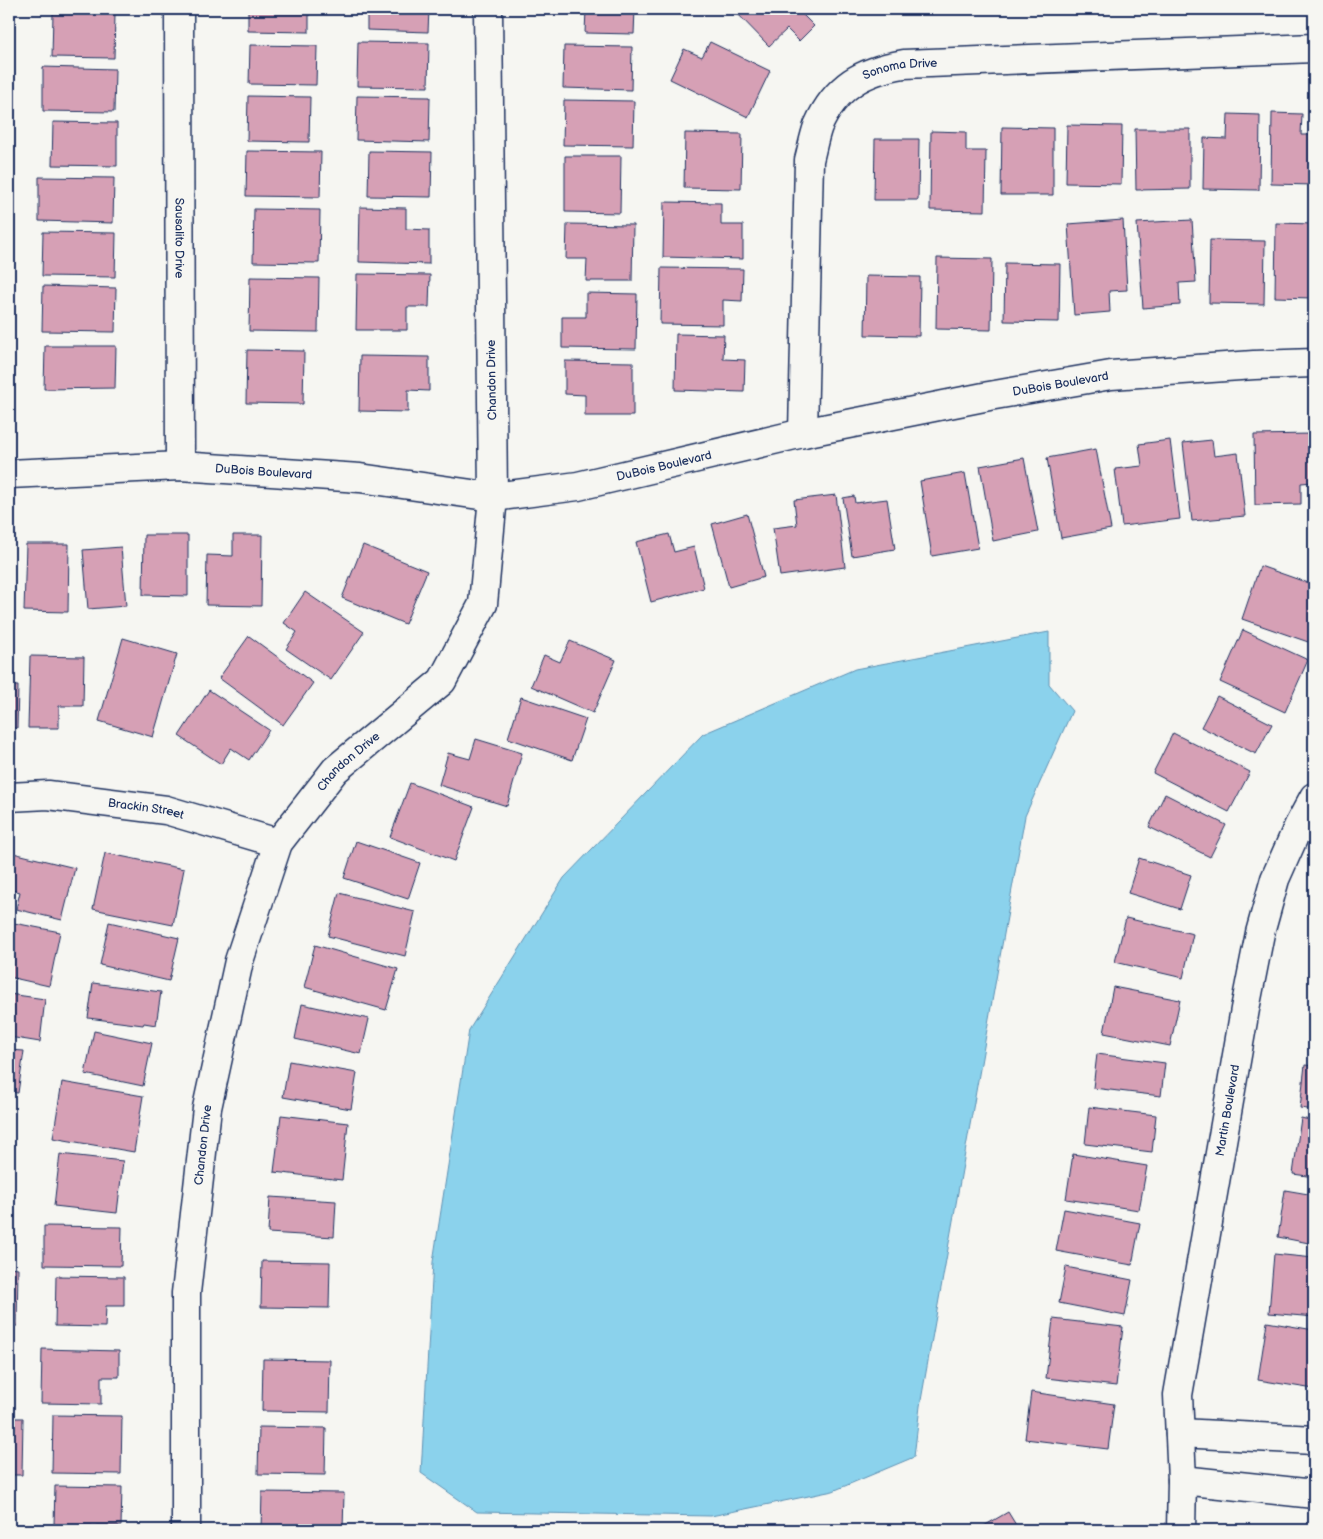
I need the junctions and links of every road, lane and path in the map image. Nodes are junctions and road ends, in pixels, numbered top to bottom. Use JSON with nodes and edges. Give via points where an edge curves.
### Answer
{"nodes":[{"id":1,"x":179,"y":9,"type":"edge"},
{"id":2,"x":488,"y":9,"type":"edge"},
{"id":3,"x":1314,"y":48,"type":"edge"},
{"id":4,"x":1314,"y":363,"type":"edge"},
{"id":5,"x":803,"y":433,"type":"junction"},
{"id":6,"x":180,"y":466,"type":"junction"},
{"id":7,"x":9,"y":474,"type":"edge"},
{"id":8,"x":493,"y":497,"type":"junction"},
{"id":9,"x":9,"y":797,"type":"edge"},
{"id":10,"x":1314,"y":797,"type":"edge"},
{"id":11,"x":278,"y":843,"type":"junction"},
{"id":12,"x":1180,"y":1433,"type":"junction"},
{"id":13,"x":1314,"y":1440,"type":"edge"},
{"id":14,"x":1182,"y":1480,"type":"junction"},
{"id":15,"x":1314,"y":1494,"type":"edge"},
{"id":16,"x":186,"y":1530,"type":"edge"},
{"id":17,"x":1181,"y":1530,"type":"edge"}],
"edges":[{"from":1,"to":6,"type":"street","name":"Sausalito Drive"},
{"from":2,"to":8,"type":"street","name":"Chandon Drive"},
{"from":3,"to":5,"type":"street","name":"Sonoma Drive","via":[[904,64],[863,75],[843,89],[818,128],[809,160]]},
{"from":4,"to":5,"type":"street","name":"DuBois Boulevard","via":[[1111,375]]},
{"from":5,"to":8,"type":"street","name":"DuBois Boulevard","via":[[578,486]]},
{"from":6,"to":7,"type":"street","name":"DuBois Boulevard"},
{"from":6,"to":8,"type":"street","name":"DuBois Boulevard","via":[[360,478]]},
{"from":8,"to":11,"type":"street","name":"Chandon Drive","via":[[483,604],[442,681],[335,770]]},
{"from":9,"to":11,"type":"street","name":"Brackin Street","via":[[48,795],[166,810]]},
{"from":10,"to":12,"type":"street","name":"Martin Boulevard","via":[[1275,879],[1260,932],[1178,1394]]},
{"from":11,"to":16,"type":"street","name":"Chandon Drive","via":[[239,961],[207,1108],[186,1292]]},
{"from":12,"to":13,"type":"street"},
{"from":12,"to":14,"type":"street","name":"Martin Boulevard"},
{"from":14,"to":15,"type":"street"},
{"from":14,"to":17,"type":"street"}]}
